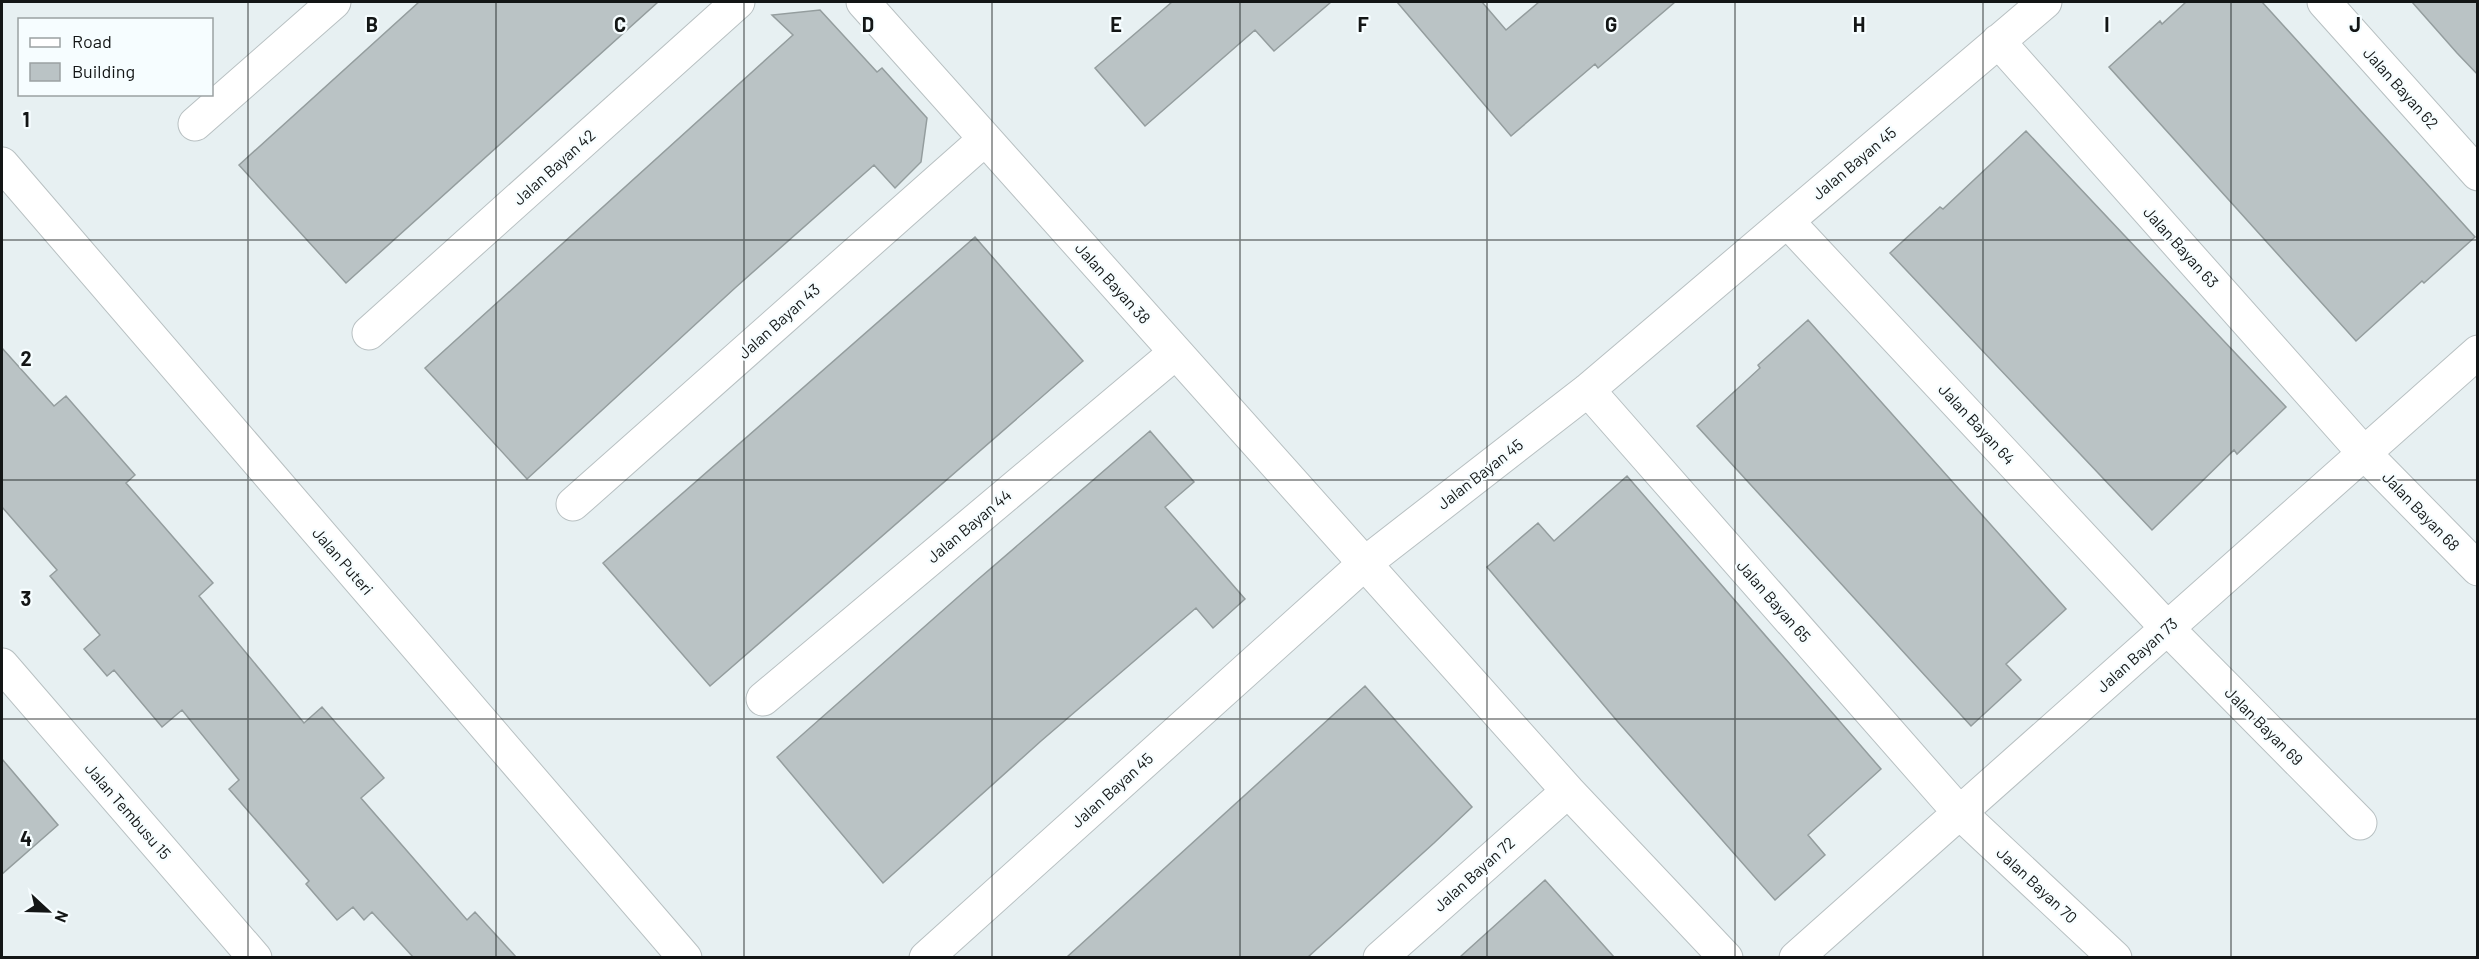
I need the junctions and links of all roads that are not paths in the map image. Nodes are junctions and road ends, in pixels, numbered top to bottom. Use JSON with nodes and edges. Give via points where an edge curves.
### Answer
{"nodes":[{"id":1,"x":334,"y":2,"type":"edge"},
{"id":2,"x":738,"y":2,"type":"edge"},
{"id":3,"x":862,"y":2,"type":"edge"},
{"id":4,"x":2046,"y":2,"type":"edge"},
{"id":5,"x":2324,"y":2,"type":"edge"},
{"id":6,"x":1998,"y":41,"type":"junction"},
{"id":7,"x":195,"y":124,"type":"dead end"},
{"id":8,"x":985,"y":139,"type":"junction"},
{"id":9,"x":2,"y":164,"type":"edge"},
{"id":10,"x":2478,"y":174,"type":"edge"},
{"id":11,"x":1787,"y":221,"type":"junction"},
{"id":12,"x":369,"y":333,"type":"dead end"},
{"id":13,"x":1175,"y":352,"type":"junction"},
{"id":14,"x":2478,"y":352,"type":"edge"},
{"id":15,"x":1588,"y":390,"type":"junction"},
{"id":16,"x":2364,"y":453,"type":"junction"},
{"id":17,"x":573,"y":504,"type":"dead end"},
{"id":18,"x":1364,"y":564,"type":"junction"},
{"id":19,"x":2478,"y":569,"type":"edge"},
{"id":20,"x":2167,"y":628,"type":"junction"},
{"id":21,"x":2,"y":665,"type":"edge"},
{"id":22,"x":763,"y":699,"type":"dead end"},
{"id":23,"x":1568,"y":791,"type":"junction"},
{"id":24,"x":1959,"y":812,"type":"junction"},
{"id":25,"x":2360,"y":823,"type":"dead end"},
{"id":26,"x":255,"y":957,"type":"edge"},
{"id":27,"x":685,"y":957,"type":"edge"},
{"id":28,"x":926,"y":957,"type":"edge"},
{"id":29,"x":1380,"y":957,"type":"edge"},
{"id":30,"x":1726,"y":957,"type":"edge"},
{"id":31,"x":1796,"y":957,"type":"edge"},
{"id":32,"x":2115,"y":957,"type":"edge"}],
"edges":[{"from":1,"to":7,"type":"street"},
{"from":2,"to":12,"type":"street","name":"Jalan Bayan 42"},
{"from":3,"to":8,"type":"street","name":"Jalan Bayan 38"},
{"from":4,"to":6,"type":"street","name":"Jalan Bayan 45"},
{"from":5,"to":10,"type":"street","name":"Jalan Bayan 62"},
{"from":6,"to":11,"type":"street","name":"Jalan Bayan 45"},
{"from":6,"to":16,"type":"street","name":"Jalan Bayan 63"},
{"from":8,"to":13,"type":"street","name":"Jalan Bayan 38"},
{"from":8,"to":17,"type":"street","name":"Jalan Bayan 43"},
{"from":9,"to":27,"type":"street","name":"Jalan Puteri"},
{"from":11,"to":15,"type":"street","name":"Jalan Bayan 45"},
{"from":11,"to":20,"type":"street","name":"Jalan Bayan 64"},
{"from":13,"to":18,"type":"street","name":"Jalan Bayan 38"},
{"from":13,"to":22,"type":"street","name":"Jalan Bayan 44"},
{"from":14,"to":16,"type":"street","name":"Jalan Bayan 73"},
{"from":15,"to":18,"type":"street","name":"Jalan Bayan 45"},
{"from":15,"to":24,"type":"street","name":"Jalan Bayan 65"},
{"from":16,"to":19,"type":"street","name":"Jalan Bayan 68"},
{"from":16,"to":20,"type":"street","name":"Jalan Bayan 73"},
{"from":18,"to":23,"type":"street","name":"Jalan Bayan 38"},
{"from":18,"to":28,"type":"street","name":"Jalan Bayan 45"},
{"from":20,"to":24,"type":"street","name":"Jalan Bayan 73"},
{"from":20,"to":25,"type":"street","name":"Jalan Bayan 69"},
{"from":21,"to":26,"type":"street","name":"Jalan Tembusu 15"},
{"from":23,"to":29,"type":"street","name":"Jalan Bayan 72"},
{"from":23,"to":30,"type":"street","name":"Jalan Bayan 38"},
{"from":24,"to":31,"type":"street","name":"Jalan Bayan 73"},
{"from":24,"to":32,"type":"street","name":"Jalan Bayan 70"}]}
